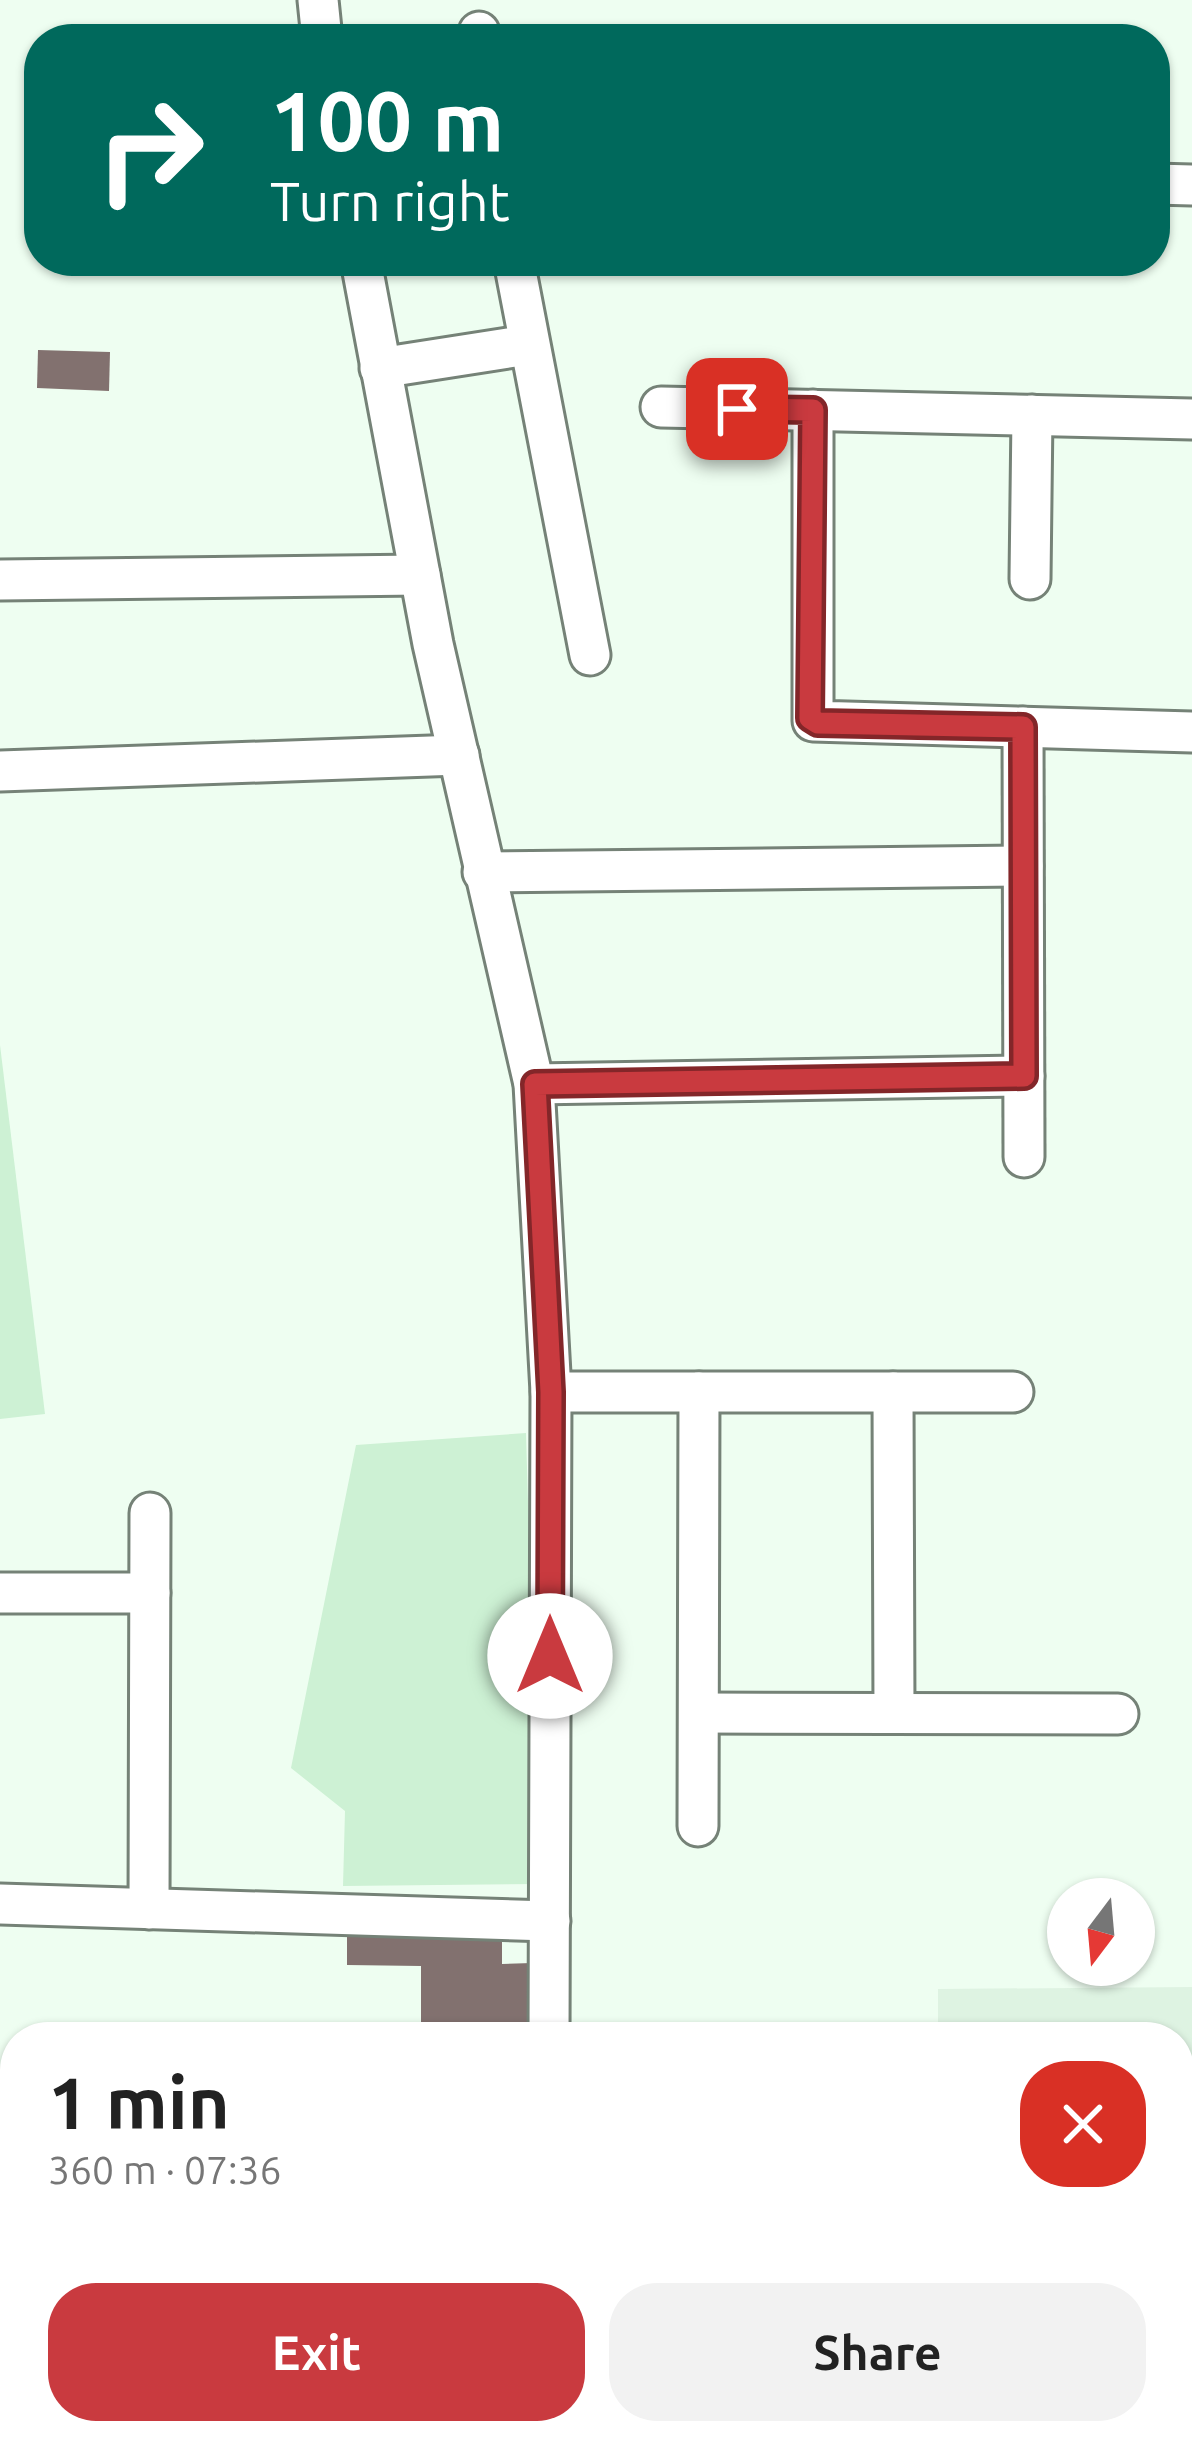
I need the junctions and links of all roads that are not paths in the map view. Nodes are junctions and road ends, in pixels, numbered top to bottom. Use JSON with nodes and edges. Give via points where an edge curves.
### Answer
{"nodes":[{"id":1,"x":364,"y":276,"type":"edge"},
{"id":2,"x":516,"y":276,"type":"edge"},
{"id":3,"x":527,"y":345,"type":"junction"},
{"id":4,"x":380,"y":368,"type":"junction"},
{"id":5,"x":661,"y":407,"type":"dead end"},
{"id":6,"x":813,"y":410,"type":"junction"},
{"id":7,"x":1032,"y":415,"type":"junction"},
{"id":8,"x":1192,"y":419,"type":"edge"},
{"id":9,"x":420,"y":575,"type":"junction"},
{"id":10,"x":1030,"y":578,"type":"dead end"},
{"id":11,"x":0,"y":580,"type":"edge"},
{"id":12,"x":590,"y":655,"type":"dead end"},
{"id":13,"x":1023,"y":727,"type":"junction"},
{"id":14,"x":1192,"y":732,"type":"edge"},
{"id":15,"x":459,"y":755,"type":"junction"},
{"id":16,"x":0,"y":771,"type":"edge"},
{"id":17,"x":1023,"y":866,"type":"junction"},
{"id":18,"x":483,"y":872,"type":"junction"},
{"id":19,"x":1024,"y":1076,"type":"junction"},
{"id":20,"x":535,"y":1084,"type":"junction"},
{"id":21,"x":1024,"y":1157,"type":"dead end"},
{"id":22,"x":551,"y":1392,"type":"junction"},
{"id":23,"x":699,"y":1392,"type":"junction"},
{"id":24,"x":893,"y":1392,"type":"junction"},
{"id":25,"x":1013,"y":1392,"type":"dead end"},
{"id":26,"x":150,"y":1514,"type":"dead end"},
{"id":27,"x":0,"y":1593,"type":"edge"},
{"id":28,"x":150,"y":1593,"type":"junction"},
{"id":29,"x":700,"y":1713,"type":"junction"},
{"id":30,"x":894,"y":1713,"type":"junction"},
{"id":31,"x":1118,"y":1714,"type":"dead end"},
{"id":32,"x":698,"y":1826,"type":"dead end"},
{"id":33,"x":0,"y":1904,"type":"edge"},
{"id":34,"x":149,"y":1909,"type":"junction"},
{"id":35,"x":550,"y":1921,"type":"junction"},
{"id":36,"x":549,"y":2022,"type":"edge"}],
"edges":[{"from":1,"to":4,"type":"street"},
{"from":2,"to":3,"type":"street"},
{"from":3,"to":4,"type":"street"},
{"from":3,"to":12,"type":"street"},
{"from":4,"to":9,"type":"street"},
{"from":5,"to":6,"type":"street"},
{"from":6,"to":7,"type":"street"},
{"from":6,"to":13,"type":"street","via":[[810,718]]},
{"from":7,"to":8,"type":"street"},
{"from":7,"to":10,"type":"street"},
{"from":9,"to":11,"type":"street"},
{"from":9,"to":15,"type":"street"},
{"from":13,"to":14,"type":"street"},
{"from":13,"to":17,"type":"street"},
{"from":15,"to":16,"type":"street"},
{"from":15,"to":18,"type":"street"},
{"from":17,"to":18,"type":"street"},
{"from":17,"to":19,"type":"street"},
{"from":18,"to":20,"type":"street"},
{"from":19,"to":20,"type":"street"},
{"from":19,"to":21,"type":"street"},
{"from":20,"to":22,"type":"street"},
{"from":22,"to":23,"type":"street"},
{"from":22,"to":35,"type":"street"},
{"from":23,"to":24,"type":"street"},
{"from":23,"to":29,"type":"street"},
{"from":24,"to":25,"type":"street"},
{"from":24,"to":30,"type":"street"},
{"from":26,"to":28,"type":"street"},
{"from":27,"to":28,"type":"street"},
{"from":28,"to":34,"type":"street"},
{"from":29,"to":30,"type":"street"},
{"from":29,"to":32,"type":"street"},
{"from":30,"to":31,"type":"street"},
{"from":33,"to":34,"type":"street"},
{"from":34,"to":35,"type":"street"},
{"from":35,"to":36,"type":"street"}]}
